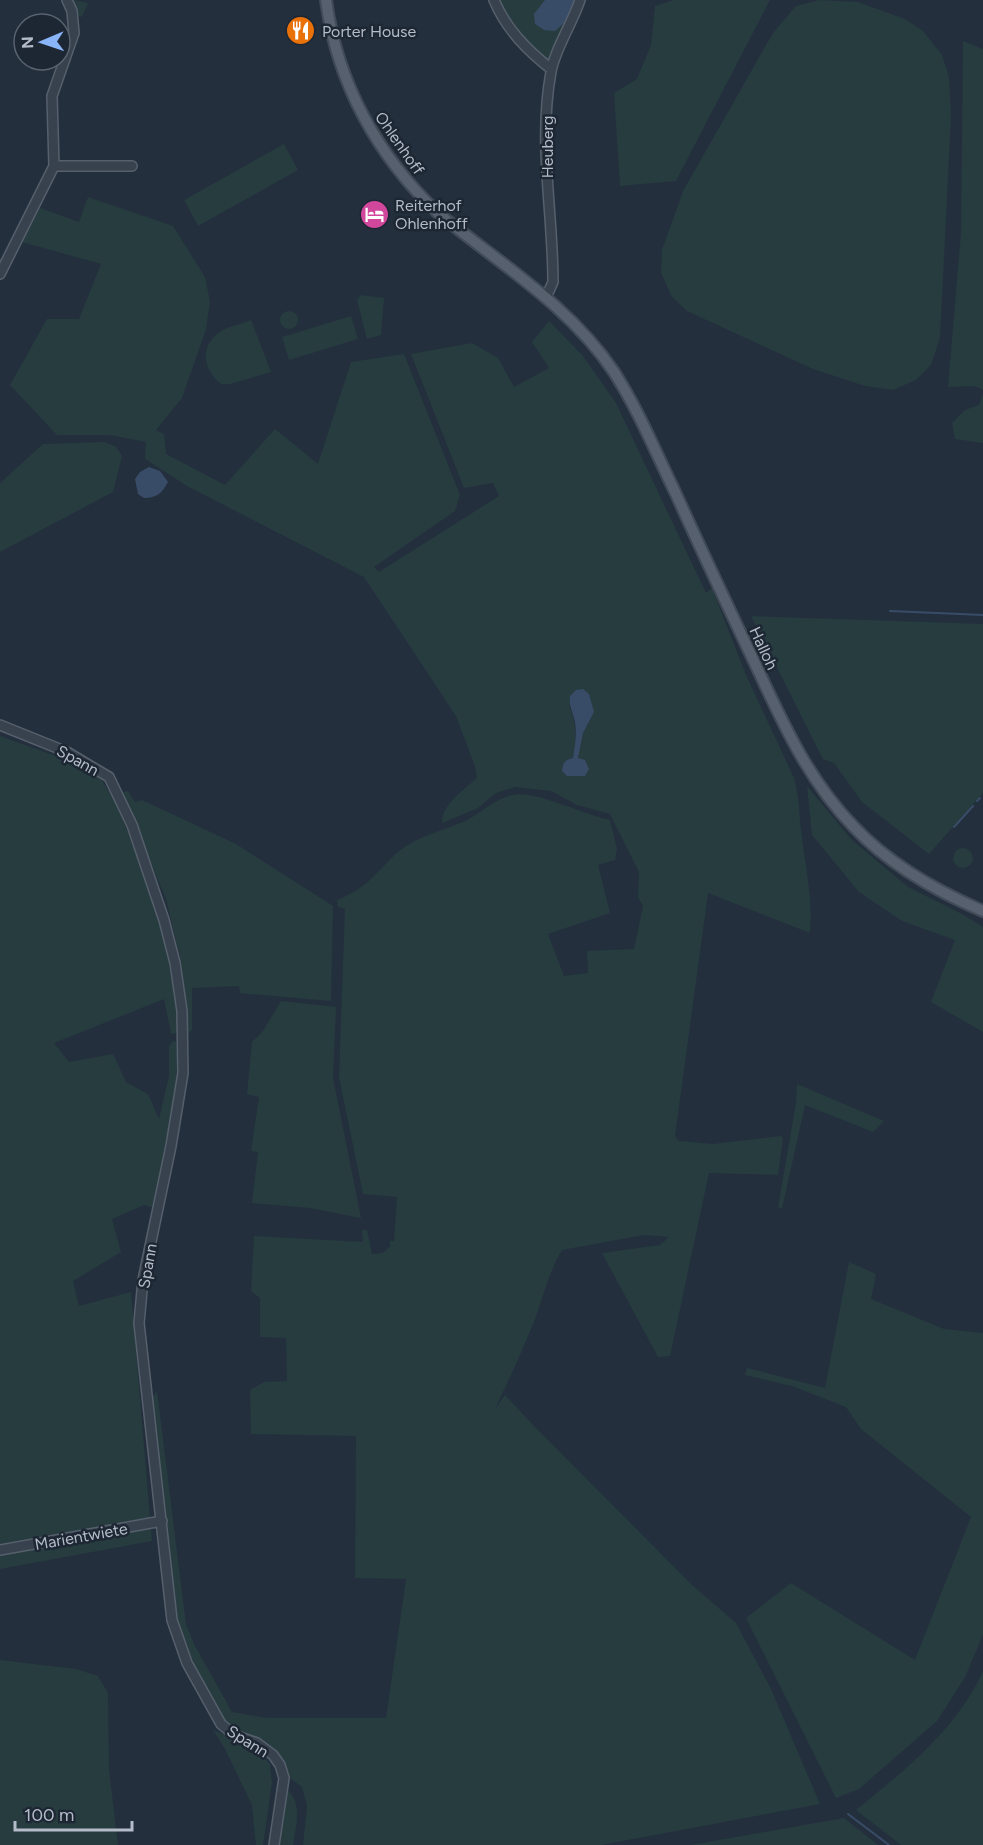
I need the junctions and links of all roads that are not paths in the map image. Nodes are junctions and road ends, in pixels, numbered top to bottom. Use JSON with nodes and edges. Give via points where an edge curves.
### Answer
{"nodes":[{"id":1,"x":67,"y":0,"type":"edge"},
{"id":2,"x":326,"y":0,"type":"edge"},
{"id":3,"x":494,"y":0,"type":"edge"},
{"id":4,"x":580,"y":0,"type":"edge"},
{"id":5,"x":551,"y":69,"type":"junction"},
{"id":6,"x":54,"y":166,"type":"junction"},
{"id":7,"x":132,"y":166,"type":"dead end"},
{"id":8,"x":0,"y":273,"type":"edge"},
{"id":9,"x":545,"y":297,"type":"junction"},
{"id":10,"x":587,"y":337,"type":"joint"},
{"id":11,"x":0,"y":725,"type":"edge"},
{"id":12,"x":983,"y":911,"type":"edge"},
{"id":13,"x":162,"y":1521,"type":"junction"},
{"id":14,"x":0,"y":1550,"type":"edge"},
{"id":15,"x":274,"y":1845,"type":"edge"}],
"edges":[{"from":1,"to":6,"type":"street","via":[[74,33],[52,96]]},
{"from":2,"to":9,"type":"main road","name":"Ohlenhoff","via":[[333,40],[353,98],[393,163],[439,214]]},
{"from":3,"to":5,"type":"street","via":[[501,17],[527,50]]},
{"from":4,"to":5,"type":"street","name":"Heuberg"},
{"from":5,"to":9,"type":"street","name":"Heuberg","via":[[545,117],[553,282]]},
{"from":6,"to":7,"type":"street"},
{"from":6,"to":8,"type":"street"},
{"from":9,"to":10,"type":"main road","name":"Ohlenhoff"},
{"from":10,"to":12,"type":"main road","name":"Halloh","via":[[635,408],[786,730],[811,773],[855,828],[886,855],[926,883]]},
{"from":11,"to":13,"type":"street","name":"Spann","via":[[67,752],[109,777],[132,825],[175,963],[182,1011],[183,1073],[143,1280],[139,1323]]},
{"from":13,"to":14,"type":"street","name":"Marientwiete"},
{"from":13,"to":15,"type":"street","name":"Spann","via":[[172,1620],[187,1663],[221,1724],[234,1735],[257,1743],[280,1765],[284,1778]]}]}
